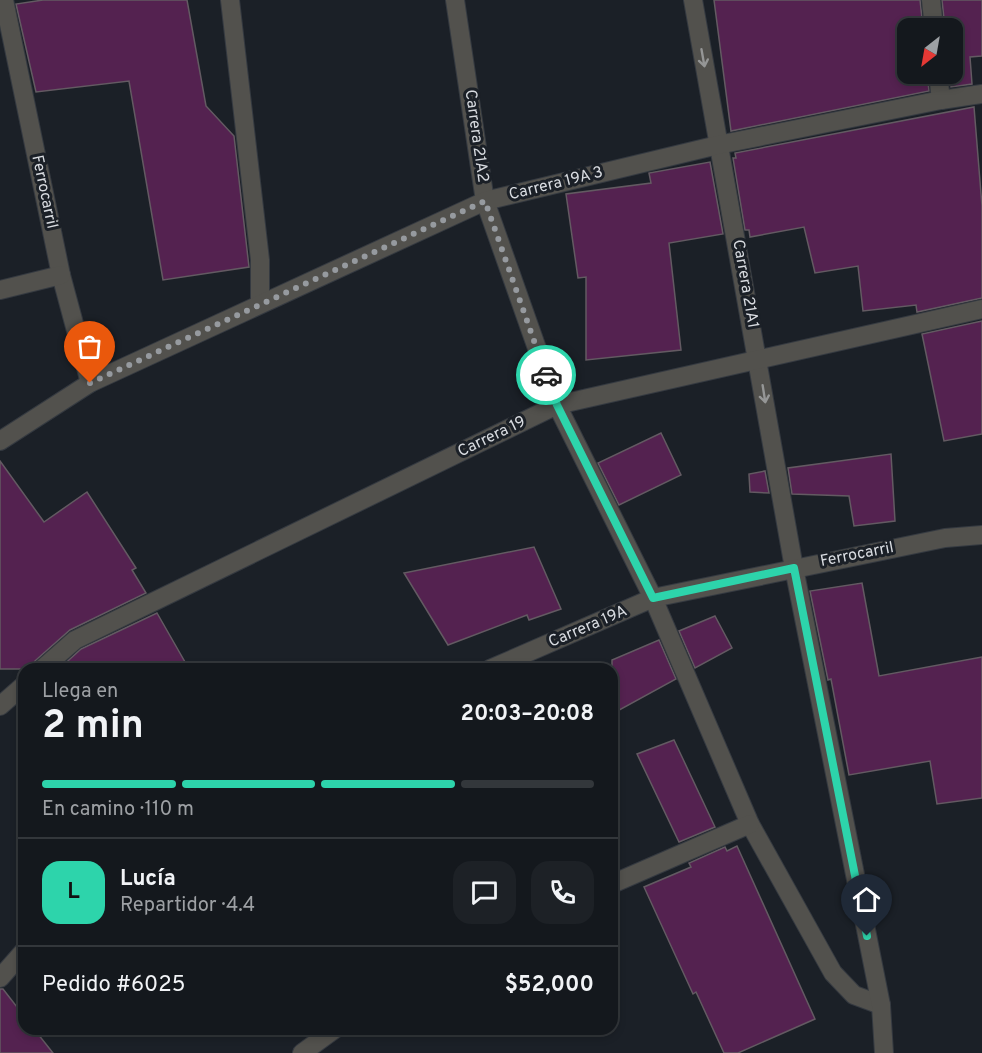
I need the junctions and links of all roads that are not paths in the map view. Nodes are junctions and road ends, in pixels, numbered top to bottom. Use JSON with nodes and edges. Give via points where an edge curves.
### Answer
{"nodes":[{"id":1,"x":4,"y":0,"type":"edge"},
{"id":2,"x":230,"y":0,"type":"edge"},
{"id":3,"x":455,"y":0,"type":"edge"},
{"id":4,"x":693,"y":0,"type":"edge"},
{"id":5,"x":931,"y":0,"type":"edge"},
{"id":6,"x":933,"y":18,"type":"edge"},
{"id":7,"x":939,"y":84,"type":"edge"},
{"id":8,"x":982,"y":94,"type":"edge"},
{"id":9,"x":941,"y":100,"type":"junction"},
{"id":10,"x":718,"y":145,"type":"junction"},
{"id":11,"x":485,"y":201,"type":"junction"},
{"id":12,"x":61,"y":275,"type":"junction"},
{"id":13,"x":0,"y":290,"type":"edge"},
{"id":14,"x":260,"y":304,"type":"junction"},
{"id":15,"x":982,"y":309,"type":"edge"},
{"id":16,"x":759,"y":360,"type":"junction"},
{"id":17,"x":90,"y":383,"type":"junction"},
{"id":18,"x":557,"y":405,"type":"junction"},
{"id":19,"x":0,"y":441,"type":"edge"},
{"id":20,"x":982,"y":535,"type":"edge"},
{"id":21,"x":794,"y":568,"type":"junction"},
{"id":22,"x":653,"y":598,"type":"junction"},
{"id":23,"x":49,"y":663,"type":"edge"},
{"id":24,"x":504,"y":663,"type":"edge"},
{"id":25,"x":18,"y":690,"type":"edge"},
{"id":26,"x":0,"y":706,"type":"edge"},
{"id":27,"x":750,"y":824,"type":"junction"},
{"id":28,"x":618,"y":881,"type":"edge"},
{"id":29,"x":18,"y":958,"type":"edge"},
{"id":30,"x":0,"y":978,"type":"edge"},
{"id":31,"x":881,"y":1005,"type":"junction"},
{"id":32,"x":327,"y":1035,"type":"edge"},
{"id":33,"x":302,"y":1053,"type":"edge"},
{"id":34,"x":884,"y":1053,"type":"edge"}],
"edges":[{"from":1,"to":12,"type":"street","name":"Ferrocarril"},
{"from":2,"to":14,"type":"street","via":[[260,260]]},
{"from":3,"to":11,"type":"street","name":"Carrera 21A2"},
{"from":4,"to":10,"type":"street","name":"Carrera 21A1","one_way":true},
{"from":5,"to":6,"type":"street"},
{"from":7,"to":9,"type":"street"},
{"from":8,"to":9,"type":"street","name":"Carrera 19A 3"},
{"from":9,"to":10,"type":"street","name":"Carrera 19A 3"},
{"from":10,"to":11,"type":"street","name":"Carrera 19A 3"},
{"from":10,"to":16,"type":"street","name":"Carrera 21A1"},
{"from":11,"to":14,"type":"street","name":"Carrera 19A 3"},
{"from":11,"to":18,"type":"street","name":"Carrera 21A2"},
{"from":12,"to":13,"type":"street"},
{"from":12,"to":17,"type":"street","name":"Ferrocarril"},
{"from":14,"to":17,"type":"street","name":"Carrera 19A 3"},
{"from":15,"to":16,"type":"street","name":"Carrera 19"},
{"from":16,"to":18,"type":"street","name":"Carrera 19"},
{"from":16,"to":21,"type":"street","name":"Carrera 21A1","one_way":true},
{"from":17,"to":19,"type":"street","name":"Carrera 19A 3"},
{"from":18,"to":22,"type":"street","name":"Carrera 21A2"},
{"from":18,"to":23,"type":"street","name":"Carrera 19","via":[[75,640]]},
{"from":20,"to":21,"type":"street","name":"Ferrocarril","via":[[945,538]]},
{"from":21,"to":22,"type":"street","name":"Carrera 19A"},
{"from":21,"to":31,"type":"street"},
{"from":22,"to":24,"type":"street","name":"Carrera 19A"},
{"from":22,"to":27,"type":"street","name":"Carrera 21A2"},
{"from":25,"to":26,"type":"street"},
{"from":27,"to":28,"type":"street"},
{"from":27,"to":31,"type":"street","name":"Carrera 21A2","via":[[833,973],[854,995]]},
{"from":29,"to":30,"type":"street"},
{"from":31,"to":34,"type":"street"},
{"from":32,"to":33,"type":"street"}]}
